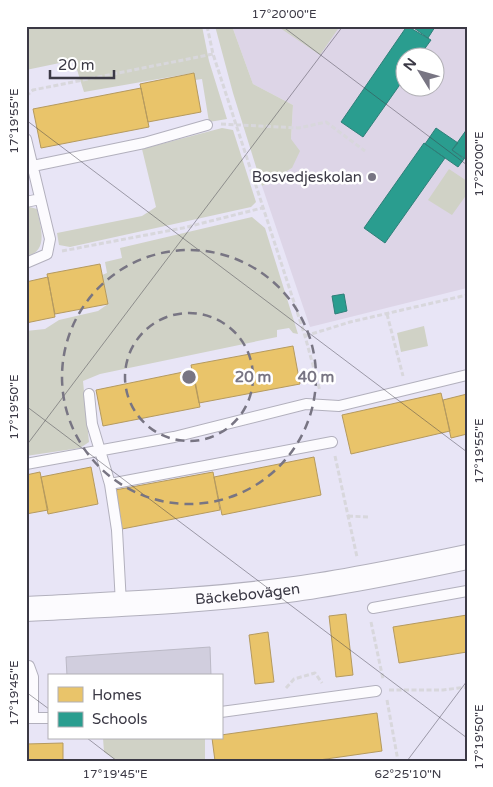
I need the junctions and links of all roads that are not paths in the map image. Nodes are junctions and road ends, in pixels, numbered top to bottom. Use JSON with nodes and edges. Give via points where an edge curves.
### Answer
{"nodes":[{"id":1,"x":207,"y":125,"type":"dead end"},
{"id":2,"x":26,"y":140,"type":"edge"},
{"id":3,"x":33,"y":166,"type":"junction"},
{"id":4,"x":40,"y":199,"type":"junction"},
{"id":5,"x":26,"y":202,"type":"edge"},
{"id":6,"x":26,"y":263,"type":"edge"},
{"id":7,"x":467,"y":375,"type":"edge"},
{"id":8,"x":89,"y":394,"type":"dead end"},
{"id":9,"x":332,"y":442,"type":"dead end"},
{"id":10,"x":101,"y":452,"type":"junction"},
{"id":11,"x":26,"y":464,"type":"edge"},
{"id":12,"x":110,"y":484,"type":"junction"},
{"id":13,"x":467,"y":557,"type":"edge"},
{"id":14,"x":467,"y":591,"type":"edge"},
{"id":15,"x":121,"y":605,"type":"junction"},
{"id":16,"x":373,"y":608,"type":"dead end"},
{"id":17,"x":26,"y":609,"type":"edge"},
{"id":18,"x":29,"y":666,"type":"dead end"},
{"id":19,"x":381,"y":690,"type":"road end"},
{"id":20,"x":222,"y":712,"type":"edge"},
{"id":21,"x":30,"y":718,"type":"edge"},
{"id":22,"x":48,"y":718,"type":"edge"}],
"edges":[{"from":1,"to":3,"type":"lane","via":[[144,143]]},
{"from":2,"to":3,"type":"lane"},
{"from":3,"to":4,"type":"lane"},
{"from":4,"to":5,"type":"lane"},
{"from":4,"to":6,"type":"lane","via":[[50,239],[47,254]]},
{"from":7,"to":10,"type":"lane","via":[[339,406],[306,404]]},
{"from":8,"to":10,"type":"lane","via":[[92,424]]},
{"from":9,"to":12,"type":"lane"},
{"from":10,"to":11,"type":"lane"},
{"from":10,"to":12,"type":"lane"},
{"from":12,"to":15,"type":"lane","via":[[117,530]]},
{"from":13,"to":15,"type":"street","name":"Bäckebovägen","via":[[294,589]]},
{"from":14,"to":16,"type":"lane"},
{"from":15,"to":17,"type":"street","name":"Bäckebovägen"},
{"from":18,"to":21,"type":"lane","via":[[32,676]]},
{"from":19,"to":20,"type":"lane"},
{"from":21,"to":22,"type":"lane"}]}
